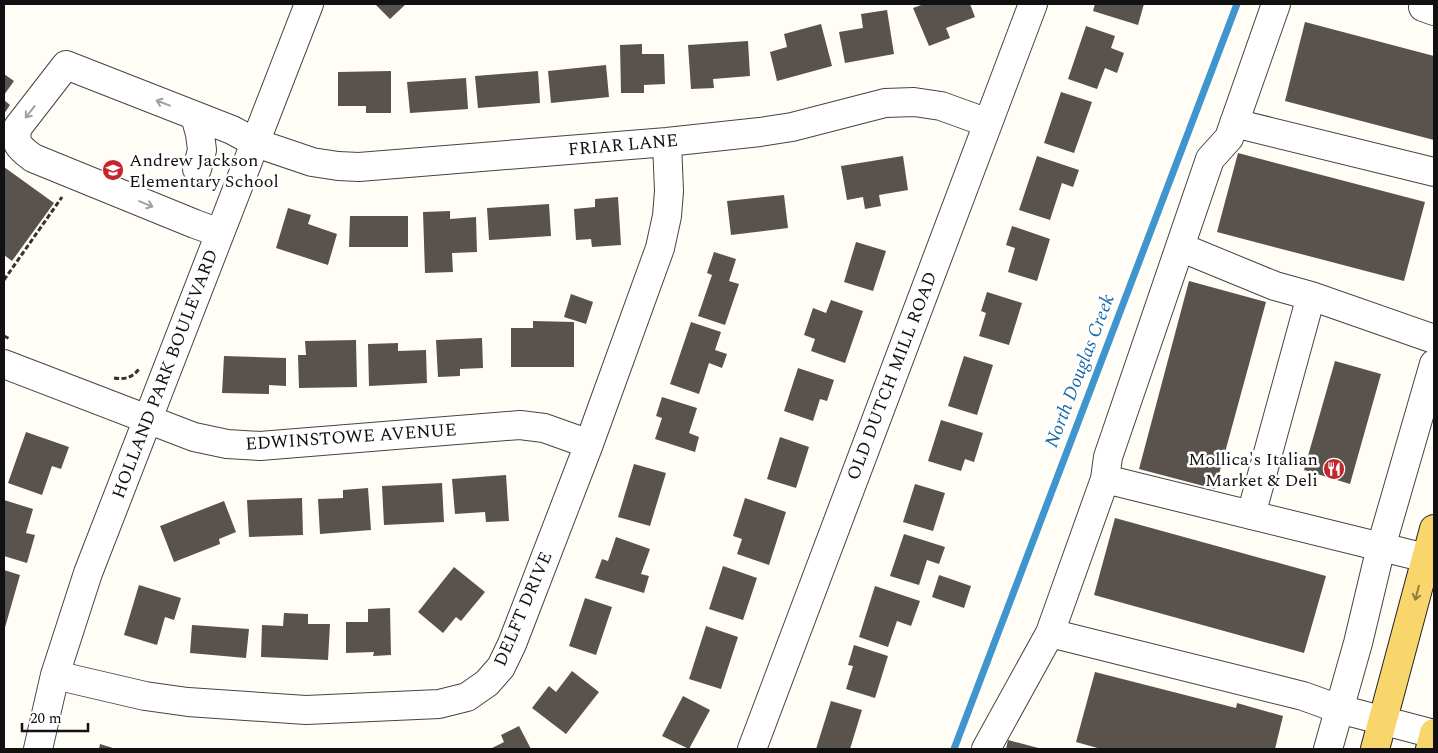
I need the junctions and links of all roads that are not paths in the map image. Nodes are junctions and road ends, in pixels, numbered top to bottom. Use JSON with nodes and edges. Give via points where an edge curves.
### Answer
{"nodes":[{"id":1,"x":309,"y":4,"type":"edge"},
{"id":2,"x":1033,"y":4,"type":"edge"},
{"id":3,"x":1276,"y":4,"type":"edge"},
{"id":4,"x":195,"y":116,"type":"junction"},
{"id":5,"x":988,"y":123,"type":"junction"},
{"id":6,"x":1234,"y":124,"type":"junction"},
{"id":7,"x":667,"y":142,"type":"junction"},
{"id":8,"x":256,"y":143,"type":"junction"},
{"id":9,"x":197,"y":169,"type":"dead end"},
{"id":10,"x":1434,"y":172,"type":"edge"},
{"id":11,"x":220,"y":233,"type":"junction"},
{"id":12,"x":1180,"y":246,"type":"junction"},
{"id":13,"x":1311,"y":296,"type":"junction"},
{"id":14,"x":1434,"y":339,"type":"edge"},
{"id":15,"x":8,"y":352,"type":"edge"},
{"id":16,"x":1434,"y":364,"type":"edge"},
{"id":17,"x":147,"y":418,"type":"junction"},
{"id":18,"x":589,"y":444,"type":"junction"},
{"id":19,"x":1106,"y":479,"type":"junction"},
{"id":20,"x":1251,"y":515,"type":"junction"},
{"id":21,"x":1434,"y":529,"type":"edge"},
{"id":22,"x":1381,"y":547,"type":"junction"},
{"id":23,"x":1426,"y":558,"type":"junction"},
{"id":24,"x":1050,"y":633,"type":"junction"},
{"id":25,"x":55,"y":675,"type":"junction"},
{"id":26,"x":1339,"y":709,"type":"junction"},
{"id":27,"x":1382,"y":721,"type":"junction"},
{"id":28,"x":1434,"y":734,"type":"edge"},
{"id":29,"x":38,"y":749,"type":"edge"},
{"id":30,"x":752,"y":749,"type":"edge"},
{"id":31,"x":986,"y":749,"type":"edge"},
{"id":32,"x":1328,"y":749,"type":"edge"},
{"id":33,"x":1375,"y":749,"type":"edge"},
{"id":34,"x":1430,"y":749,"type":"edge"}],
"edges":[{"from":1,"to":8,"type":"street","name":"HOLLAND PARK BOULEVARD"},
{"from":2,"to":5,"type":"street","name":"OLD DUTCH MILL ROAD"},
{"from":3,"to":6,"type":"street"},
{"from":4,"to":8,"type":"street","name":"FRIAR LANE"},
{"from":4,"to":9,"type":"street","via":[[202,150]]},
{"from":4,"to":11,"type":"street","name":"FRIAR LANE","one_way":true,"via":[[66,65],[16,134],[19,148],[32,158]]},
{"from":5,"to":7,"type":"street","name":"FRIAR LANE","via":[[941,106],[914,102],[885,103],[792,127]]},
{"from":5,"to":30,"type":"street","name":"OLD DUTCH MILL ROAD"},
{"from":6,"to":10,"type":"street"},
{"from":6,"to":12,"type":"street","via":[[1229,138],[1210,159]]},
{"from":7,"to":8,"type":"street","name":"FRIAR LANE","via":[[359,167],[312,162]]},
{"from":7,"to":18,"type":"street","name":"DELFT DRIVE","via":[[669,190],[660,248]]},
{"from":8,"to":11,"type":"street","name":"HOLLAND PARK BOULEVARD"},
{"from":11,"to":17,"type":"street","name":"HOLLAND PARK BOULEVARD"},
{"from":12,"to":13,"type":"street","via":[[1275,286]]},
{"from":12,"to":19,"type":"street","via":[[1108,457]]},
{"from":13,"to":14,"type":"street"},
{"from":13,"to":20,"type":"street"},
{"from":15,"to":17,"type":"street","name":"EDWINSTOWE AVENUE"},
{"from":16,"to":22,"type":"street"},
{"from":17,"to":18,"type":"street","name":"EDWINSTOWE AVENUE","via":[[194,437],[243,445],[520,425],[544,428]]},
{"from":17,"to":25,"type":"street","name":"HOLLAND PARK BOULEVARD","via":[[88,573]]},
{"from":18,"to":25,"type":"street","name":"DELFT DRIVE","via":[[501,667],[487,683],[467,697],[439,704],[306,710],[188,702],[145,696]]},
{"from":19,"to":20,"type":"street"},
{"from":19,"to":24,"type":"street"},
{"from":20,"to":22,"type":"street"},
{"from":21,"to":23,"type":"main road"},
{"from":22,"to":23,"type":"street"},
{"from":22,"to":26,"type":"street"},
{"from":23,"to":27,"type":"main road","one_way":true},
{"from":24,"to":26,"type":"street","via":[[1303,696]]},
{"from":24,"to":31,"type":"street"},
{"from":25,"to":29,"type":"street","name":"HOLLAND PARK BOULEVARD"},
{"from":26,"to":27,"type":"street"},
{"from":26,"to":32,"type":"street"},
{"from":27,"to":28,"type":"street"},
{"from":27,"to":33,"type":"main road"},
{"from":28,"to":34,"type":"main road"}]}
